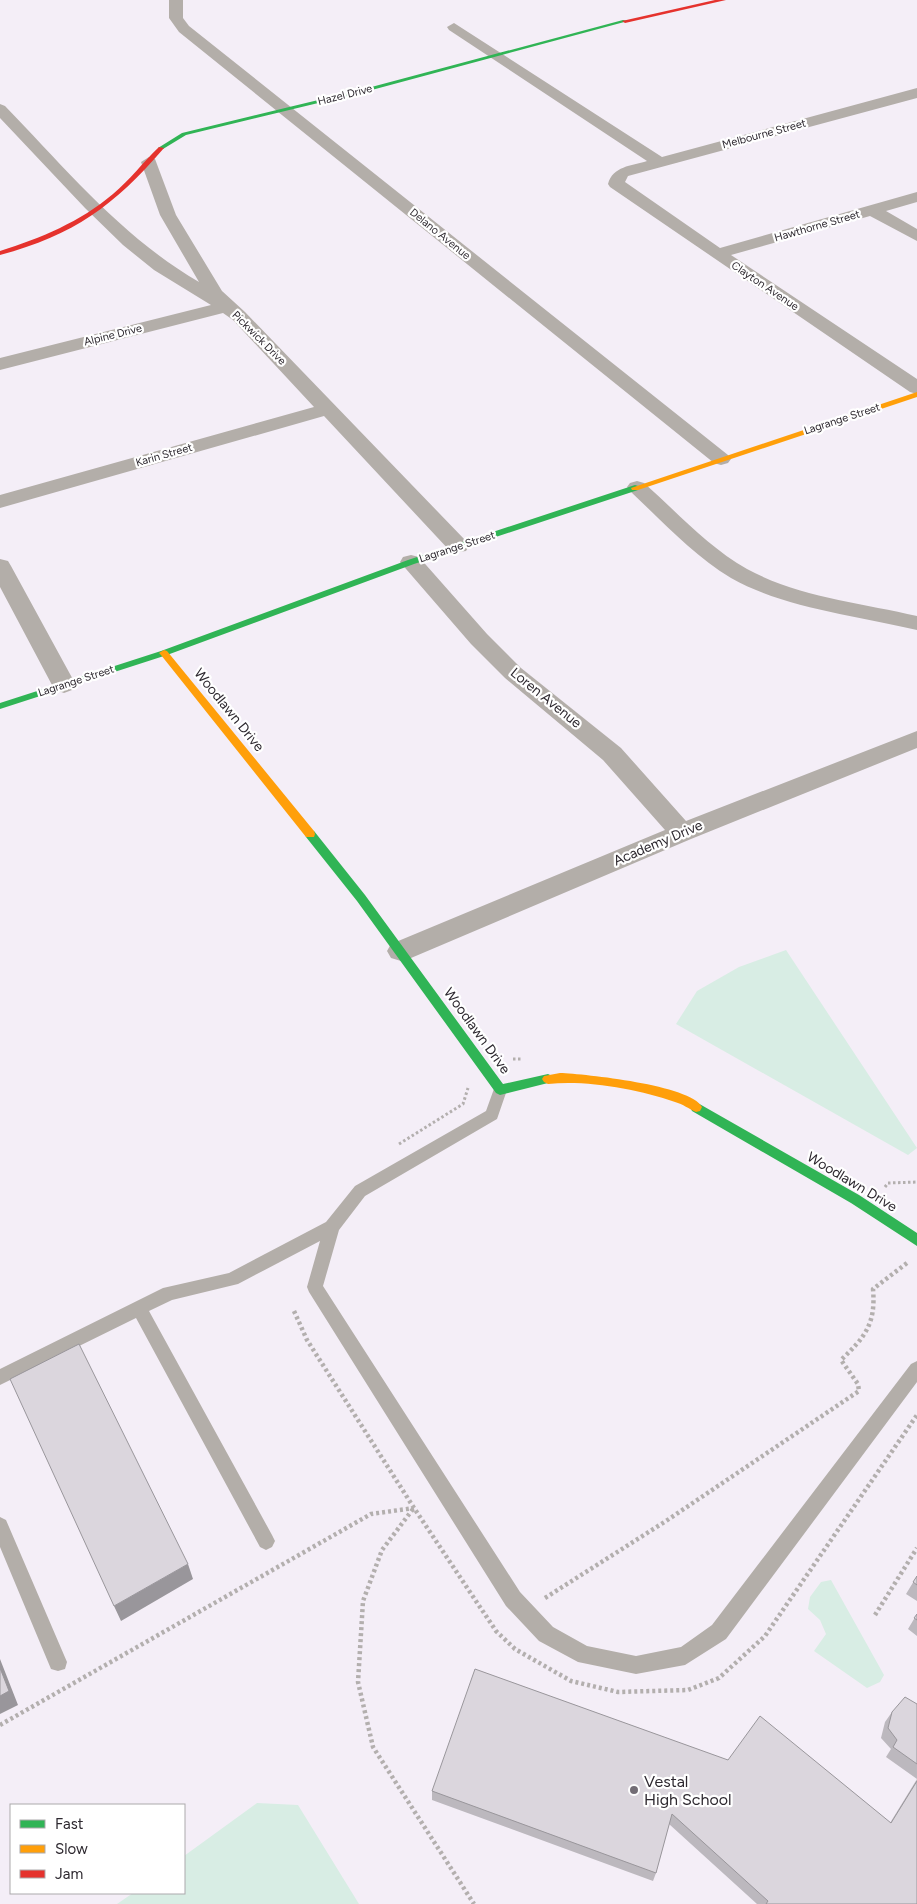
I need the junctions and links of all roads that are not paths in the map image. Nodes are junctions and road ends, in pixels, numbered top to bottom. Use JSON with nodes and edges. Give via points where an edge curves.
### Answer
{"nodes":[{"id":1,"x":176,"y":0,"type":"edge"},
{"id":2,"x":723,"y":0,"type":"edge"},
{"id":3,"x":454,"y":27,"type":"dead end"},
{"id":4,"x":496,"y":55,"type":"junction"},
{"id":5,"x":917,"y":93,"type":"edge"},
{"id":6,"x":0,"y":109,"type":"edge"},
{"id":7,"x":284,"y":110,"type":"junction"},
{"id":8,"x":149,"y":162,"type":"junction"},
{"id":9,"x":659,"y":162,"type":"junction"},
{"id":10,"x":616,"y":181,"type":"joint"},
{"id":11,"x":917,"y":197,"type":"edge"},
{"id":12,"x":98,"y":210,"type":"junction"},
{"id":13,"x":872,"y":210,"type":"junction"},
{"id":14,"x":917,"y":236,"type":"edge"},
{"id":15,"x":0,"y":253,"type":"edge"},
{"id":16,"x":717,"y":254,"type":"junction"},
{"id":17,"x":227,"y":306,"type":"junction"},
{"id":18,"x":0,"y":364,"type":"edge"},
{"id":19,"x":917,"y":388,"type":"edge"},
{"id":20,"x":917,"y":394,"type":"edge"},
{"id":21,"x":328,"y":409,"type":"junction"},
{"id":22,"x":721,"y":459,"type":"junction"},
{"id":23,"x":637,"y":487,"type":"junction"},
{"id":24,"x":0,"y":502,"type":"edge"},
{"id":25,"x":458,"y":546,"type":"junction"},
{"id":26,"x":411,"y":562,"type":"junction"},
{"id":27,"x":3,"y":577,"type":"edge"},
{"id":28,"x":917,"y":623,"type":"edge"},
{"id":29,"x":164,"y":653,"type":"junction"},
{"id":30,"x":64,"y":685,"type":"junction"},
{"id":31,"x":0,"y":706,"type":"edge"},
{"id":32,"x":917,"y":739,"type":"edge"},
{"id":33,"x":682,"y":833,"type":"junction"},
{"id":34,"x":401,"y":951,"type":"junction"},
{"id":35,"x":500,"y":1090,"type":"junction"},
{"id":36,"x":332,"y":1227,"type":"junction"},
{"id":37,"x":917,"y":1240,"type":"edge"},
{"id":38,"x":139,"y":1308,"type":"junction"},
{"id":39,"x":917,"y":1369,"type":"edge"},
{"id":40,"x":0,"y":1377,"type":"edge"},
{"id":41,"x":0,"y":1526,"type":"edge"},
{"id":42,"x":266,"y":1541,"type":"dead end"},
{"id":43,"x":58,"y":1662,"type":"dead end"}],
"edges":[{"from":1,"to":7,"type":"street","name":"Delano Avenue","via":[[176,18],[184,30]]},
{"from":2,"to":4,"type":"street","name":"Hazel Drive"},
{"from":3,"to":4,"type":"street"},
{"from":4,"to":7,"type":"street","name":"Hazel Drive"},
{"from":4,"to":9,"type":"street"},
{"from":5,"to":9,"type":"street","name":"Melbourne Street"},
{"from":6,"to":12,"type":"street","name":"Pickwick Drive"},
{"from":7,"to":8,"type":"street","name":"Hazel Drive","via":[[184,134],[167,142]]},
{"from":7,"to":22,"type":"street","name":"Delano Avenue"},
{"from":8,"to":12,"type":"street","name":"Hazel Drive"},
{"from":8,"to":17,"type":"street","via":[[168,215],[215,294]]},
{"from":9,"to":10,"type":"street","name":"Melbourne Street","via":[[622,173]]},
{"from":10,"to":16,"type":"street","name":"Clayton Avenue"},
{"from":11,"to":13,"type":"street","name":"Hawthorne Street"},
{"from":12,"to":15,"type":"street","name":"Hazel Drive","via":[[54,234]]},
{"from":12,"to":17,"type":"street","name":"Pickwick Drive","via":[[172,275]]},
{"from":13,"to":14,"type":"street"},
{"from":13,"to":16,"type":"street","name":"Hawthorne Street"},
{"from":16,"to":19,"type":"street","name":"Clayton Avenue"},
{"from":17,"to":18,"type":"street","name":"Alpine Drive"},
{"from":17,"to":21,"type":"street","name":"Pickwick Drive"},
{"from":20,"to":22,"type":"street","name":"Lagrange Street"},
{"from":21,"to":24,"type":"street","name":"Karin Street"},
{"from":21,"to":25,"type":"street","name":"Pickwick Drive"},
{"from":22,"to":23,"type":"street","name":"Lagrange Street"},
{"from":23,"to":25,"type":"street","name":"Lagrange Street"},
{"from":23,"to":28,"type":"street","via":[[705,548],[755,581]]},
{"from":25,"to":26,"type":"street","name":"Lagrange Street"},
{"from":26,"to":29,"type":"street","name":"Lagrange Street"},
{"from":26,"to":33,"type":"street","name":"Loren Avenue","via":[[506,666],[612,754]]},
{"from":27,"to":30,"type":"street"},
{"from":29,"to":30,"type":"street","name":"Lagrange Street"},
{"from":29,"to":34,"type":"street","name":"Woodlawn Drive"},
{"from":30,"to":31,"type":"street","name":"Lagrange Street"},
{"from":32,"to":33,"type":"street","name":"Academy Drive"},
{"from":33,"to":34,"type":"street","name":"Academy Drive"},
{"from":34,"to":35,"type":"street","name":"Woodlawn Drive"},
{"from":35,"to":36,"type":"lane","via":[[492,1115],[360,1191]]},
{"from":35,"to":37,"type":"street","name":"Woodlawn Drive","via":[[557,1077],[600,1081],[680,1098],[855,1198]]},
{"from":36,"to":38,"type":"lane","via":[[232,1279],[169,1293]]},
{"from":36,"to":39,"type":"lane","via":[[315,1287],[513,1599],[546,1634],[585,1654],[646,1663],[685,1656],[719,1632]]},
{"from":38,"to":40,"type":"lane"},
{"from":38,"to":42,"type":"lane"},
{"from":41,"to":43,"type":"lane"}]}
